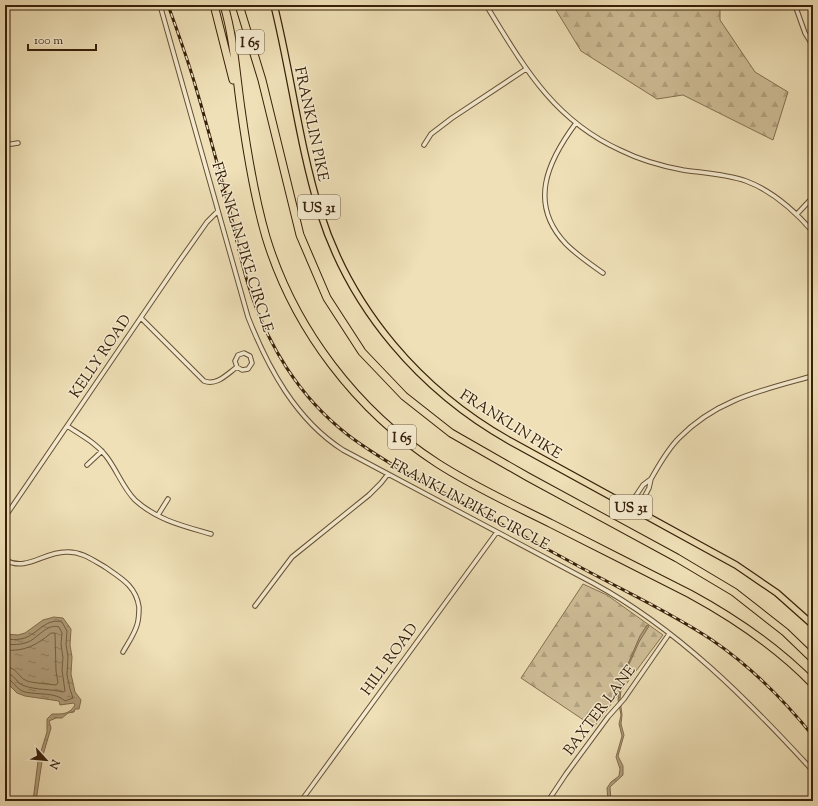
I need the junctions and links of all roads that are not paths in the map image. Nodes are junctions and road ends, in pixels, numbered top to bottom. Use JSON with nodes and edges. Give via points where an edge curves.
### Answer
{"nodes":[{"id":1,"x":160,"y":5,"type":"edge"},
{"id":2,"x":214,"y":5,"type":"edge"},
{"id":3,"x":224,"y":5,"type":"edge"},
{"id":4,"x":239,"y":5,"type":"edge"},
{"id":5,"x":274,"y":5,"type":"edge"},
{"id":6,"x":486,"y":5,"type":"edge"},
{"id":7,"x":795,"y":5,"type":"edge"},
{"id":8,"x":813,"y":46,"type":"edge"},
{"id":9,"x":526,"y":69,"type":"junction"},
{"id":10,"x":241,"y":112,"type":"junction"},
{"id":11,"x":576,"y":124,"type":"junction"},
{"id":12,"x":18,"y":143,"type":"dead end"},
{"id":13,"x":5,"y":145,"type":"edge"},
{"id":14,"x":424,"y":145,"type":"dead end"},
{"id":15,"x":813,"y":197,"type":"edge"},
{"id":16,"x":218,"y":211,"type":"junction"},
{"id":17,"x":797,"y":214,"type":"junction"},
{"id":18,"x":813,"y":232,"type":"edge"},
{"id":19,"x":603,"y":272,"type":"dead end"},
{"id":20,"x":140,"y":318,"type":"junction"},
{"id":21,"x":237,"y":367,"type":"junction"},
{"id":22,"x":813,"y":376,"type":"edge"},
{"id":23,"x":68,"y":426,"type":"junction"},
{"id":24,"x":102,"y":451,"type":"junction"},
{"id":25,"x":87,"y":465,"type":"dead end"},
{"id":26,"x":388,"y":474,"type":"junction"},
{"id":27,"x":651,"y":479,"type":"junction"},
{"id":28,"x":168,"y":500,"type":"dead end"},
{"id":29,"x":629,"y":506,"type":"junction"},
{"id":30,"x":637,"y":510,"type":"junction"},
{"id":31,"x":158,"y":515,"type":"junction"},
{"id":32,"x":5,"y":516,"type":"edge"},
{"id":33,"x":497,"y":532,"type":"junction"},
{"id":34,"x":210,"y":534,"type":"dead end"},
{"id":35,"x":5,"y":560,"type":"edge"},
{"id":36,"x":255,"y":606,"type":"dead end"},
{"id":37,"x":813,"y":625,"type":"edge"},
{"id":38,"x":670,"y":634,"type":"junction"},
{"id":39,"x":123,"y":652,"type":"dead end"},
{"id":40,"x":813,"y":658,"type":"edge"},
{"id":41,"x":813,"y":684,"type":"edge"},
{"id":42,"x":813,"y":771,"type":"edge"},
{"id":43,"x":301,"y":801,"type":"edge"},
{"id":44,"x":548,"y":801,"type":"edge"}],
"edges":[{"from":1,"to":16,"type":"street","name":"FRANKLIN PIKE CIRCLE"},
{"from":2,"to":10,"type":"highway"},
{"from":3,"to":10,"type":"highway","number":"I 65","via":[[233,47]]},
{"from":4,"to":40,"type":"highway","number":"I 65","via":[[262,80],[300,235],[327,298],[362,352],[404,396],[451,433],[734,592],[785,632]]},
{"from":5,"to":29,"type":"main road","name":"FRANKLIN PIKE","number":"US 31","via":[[320,211],[348,279],[375,322],[417,372],[464,412],[508,440]]},
{"from":6,"to":9,"type":"street"},
{"from":7,"to":8,"type":"street","via":[[805,33]]},
{"from":9,"to":11,"type":"street","via":[[543,91]]},
{"from":9,"to":14,"type":"street","via":[[452,118],[431,134]]},
{"from":10,"to":41,"type":"highway","number":"I 65","via":[[260,213],[283,282],[316,343],[371,409],[417,449],[458,476],[730,617],[772,647]]},
{"from":11,"to":17,"type":"street","via":[[607,144],[645,160],[750,183],[774,196]]},
{"from":11,"to":19,"type":"street","via":[[550,167],[545,186],[546,207],[553,226],[564,241]]},
{"from":12,"to":13,"type":"street"},
{"from":15,"to":17,"type":"street"},
{"from":16,"to":20,"type":"street","name":"KELLY ROAD","via":[[207,222]]},
{"from":16,"to":26,"type":"street","name":"FRANKLIN PIKE CIRCLE","via":[[248,317],[277,379],[330,441]]},
{"from":17,"to":18,"type":"street"},
{"from":20,"to":21,"type":"street","via":[[204,381],[219,381]]},
{"from":20,"to":23,"type":"street","name":"KELLY ROAD"},
{"from":21,"to":21,"type":"street","via":[[243,370],[249,368],[252,362],[250,356],[245,353],[238,355],[235,361]]},
{"from":22,"to":27,"type":"street","via":[[755,392],[720,407],[679,438]]},
{"from":23,"to":24,"type":"street"},
{"from":23,"to":32,"type":"street","name":"KELLY ROAD"},
{"from":24,"to":25,"type":"street"},
{"from":24,"to":31,"type":"street","via":[[132,496]]},
{"from":26,"to":33,"type":"street","name":"FRANKLIN PIKE CIRCLE"},
{"from":26,"to":36,"type":"street","via":[[369,495],[292,557]]},
{"from":27,"to":29,"type":"street","via":[[643,485]]},
{"from":27,"to":30,"type":"street"},
{"from":28,"to":31,"type":"street"},
{"from":29,"to":30,"type":"main road","name":"FRANKLIN PIKE","number":"US 31"},
{"from":30,"to":37,"type":"main road","name":"FRANKLIN PIKE","number":"US 31","via":[[751,574]]},
{"from":31,"to":34,"type":"street","via":[[176,525]]},
{"from":33,"to":38,"type":"street","name":"FRANKLIN PIKE CIRCLE","via":[[610,593]]},
{"from":33,"to":43,"type":"street","name":"HILL ROAD"},
{"from":35,"to":39,"type":"street","via":[[20,565],[52,554],[73,552],[90,558],[125,580],[136,595],[139,615],[137,626]]},
{"from":38,"to":42,"type":"street","name":"FRANKLIN PIKE CIRCLE","via":[[752,706]]},
{"from":38,"to":44,"type":"street","name":"BAXTER LANE"}]}
